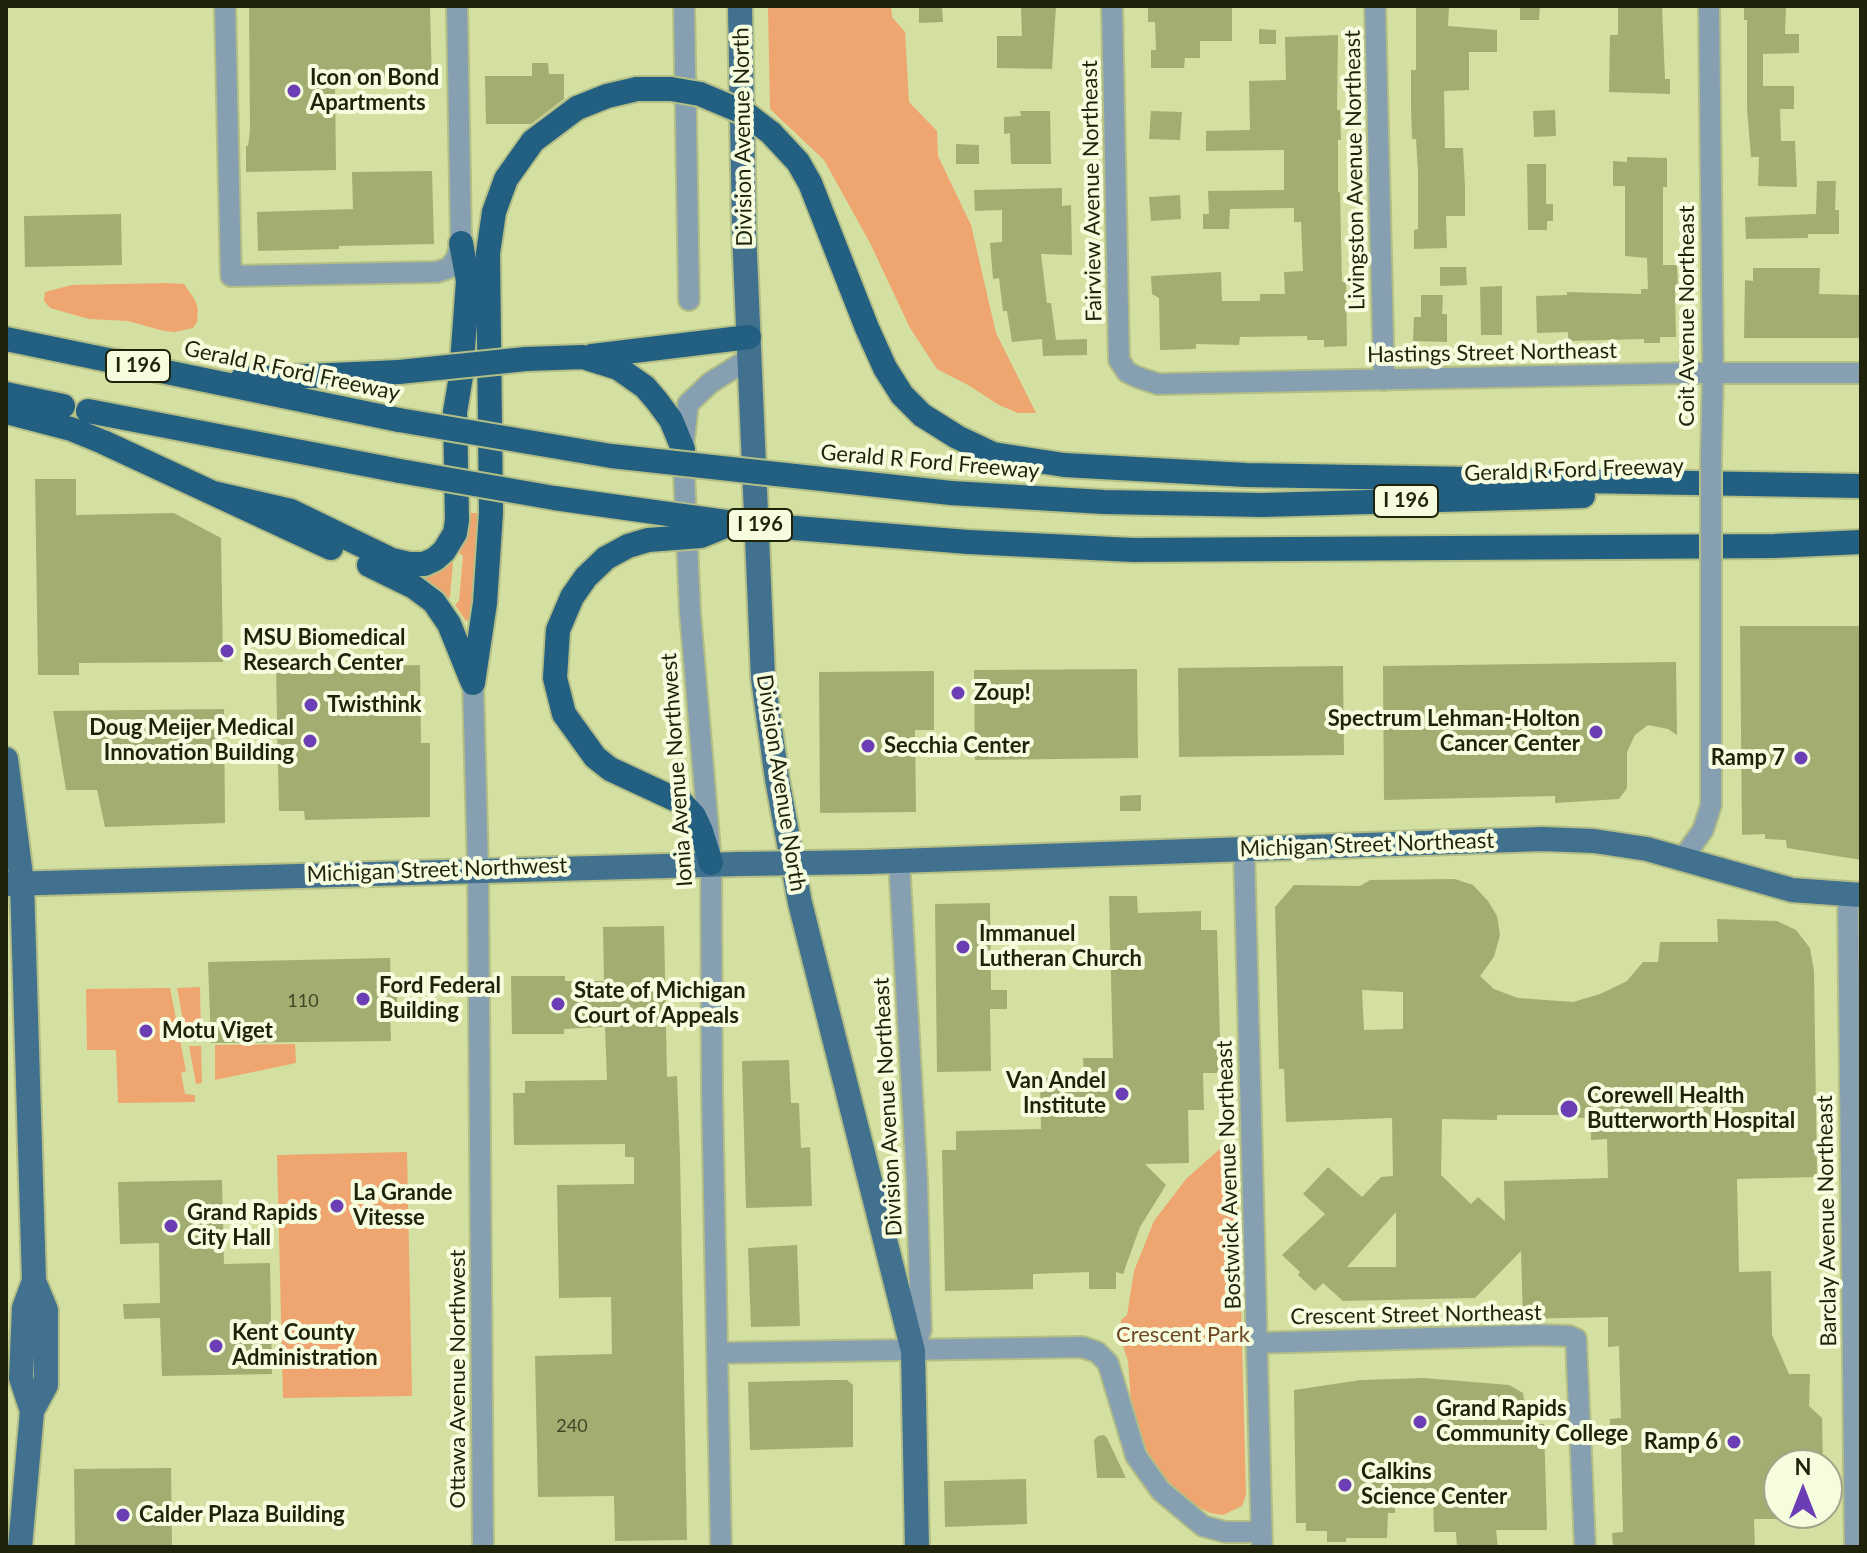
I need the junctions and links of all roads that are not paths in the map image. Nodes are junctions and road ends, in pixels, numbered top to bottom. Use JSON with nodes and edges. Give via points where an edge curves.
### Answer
{"nodes":[{"id":1,"x":225,"y":6,"type":"edge"},
{"id":2,"x":457,"y":6,"type":"edge"},
{"id":3,"x":684,"y":6,"type":"edge"},
{"id":4,"x":740,"y":6,"type":"edge"},
{"id":5,"x":1112,"y":6,"type":"edge"},
{"id":6,"x":1375,"y":6,"type":"edge"},
{"id":7,"x":1709,"y":6,"type":"edge"},
{"id":8,"x":461,"y":243,"type":"junction"},
{"id":9,"x":689,"y":300,"type":"dead end"},
{"id":10,"x":6,"y":339,"type":"edge"},
{"id":11,"x":749,"y":348,"type":"junction"},
{"id":12,"x":583,"y":357,"type":"junction"},
{"id":13,"x":1127,"y":372,"type":"joint"},
{"id":14,"x":1713,"y":372,"type":"junction"},
{"id":15,"x":1861,"y":373,"type":"edge"},
{"id":16,"x":1384,"y":380,"type":"junction"},
{"id":17,"x":219,"y":382,"type":"junction"},
{"id":18,"x":6,"y":394,"type":"edge"},
{"id":19,"x":63,"y":406,"type":"dead end"},
{"id":20,"x":88,"y":411,"type":"dead end"},
{"id":21,"x":6,"y":412,"type":"edge"},
{"id":22,"x":683,"y":449,"type":"junction"},
{"id":23,"x":1861,"y":487,"type":"edge"},
{"id":24,"x":213,"y":493,"type":"junction"},
{"id":25,"x":733,"y":523,"type":"junction"},
{"id":26,"x":1861,"y":544,"type":"edge"},
{"id":27,"x":473,"y":683,"type":"junction"},
{"id":28,"x":6,"y":759,"type":"edge"},
{"id":29,"x":1244,"y":849,"type":"junction"},
{"id":30,"x":1683,"y":858,"type":"junction"},
{"id":31,"x":899,"y":860,"type":"junction"},
{"id":32,"x":867,"y":862,"type":"joint"},
{"id":33,"x":711,"y":863,"type":"junction"},
{"id":34,"x":478,"y":869,"type":"junction"},
{"id":35,"x":14,"y":883,"type":"edge"},
{"id":36,"x":1855,"y":894,"type":"edge"},
{"id":37,"x":1857,"y":1328,"type":"edge"},
{"id":38,"x":1257,"y":1343,"type":"junction"},
{"id":39,"x":913,"y":1351,"type":"junction"},
{"id":40,"x":717,"y":1353,"type":"junction"},
{"id":41,"x":1261,"y":1540,"type":"edge"},
{"id":42,"x":20,"y":1547,"type":"edge"},
{"id":43,"x":483,"y":1547,"type":"edge"},
{"id":44,"x":721,"y":1547,"type":"edge"},
{"id":45,"x":917,"y":1547,"type":"edge"},
{"id":46,"x":1585,"y":1547,"type":"edge"},
{"id":47,"x":1855,"y":1547,"type":"edge"}],
"edges":[{"from":1,"to":8,"type":"street","via":[[231,276],[437,272],[449,268]]},
{"from":2,"to":8,"type":"street"},
{"from":3,"to":9,"type":"street"},
{"from":4,"to":11,"type":"main road","name":"Division Avenue North"},
{"from":5,"to":13,"type":"street","name":"Fairview Avenue Northeast","via":[[1119,360]]},
{"from":6,"to":16,"type":"street","name":"Livingston Avenue Northeast"},
{"from":7,"to":14,"type":"street","name":"Coit Avenue Northeast"},
{"from":8,"to":24,"type":"highway","via":[[468,281],[455,412],[457,520],[444,551],[424,564],[392,560],[291,511]]},
{"from":10,"to":17,"type":"highway","name":"Gerald R Ford Freeway","number":"I 196"},
{"from":11,"to":12,"type":"highway"},
{"from":11,"to":22,"type":"street","name":"Ionia Avenue Northwest","via":[[688,404]]},
{"from":11,"to":39,"type":"main road","name":"Division Avenue North","via":[[763,678],[777,779],[800,903]]},
{"from":12,"to":17,"type":"highway","bridge":true},
{"from":12,"to":22,"type":"highway","via":[[618,368],[645,387],[671,420]]},
{"from":13,"to":16,"type":"street","name":"Hastings Street Northeast","via":[[1158,384]]},
{"from":14,"to":15,"type":"street","name":"Hastings Street Northeast"},
{"from":14,"to":16,"type":"street","name":"Hastings Street Northeast"},
{"from":14,"to":30,"type":"street","name":"Coit Avenue Northeast","bridge":true,"via":[[1711,805],[1703,830]]},
{"from":17,"to":23,"type":"highway","name":"Gerald R Ford Freeway","number":"I 196","bridge":true,"via":[[611,456],[951,493],[1262,505]]},
{"from":18,"to":19,"type":"highway"},
{"from":20,"to":25,"type":"highway","number":"I 196","bridge":true,"via":[[554,498]]},
{"from":21,"to":24,"type":"highway","via":[[71,429]]},
{"from":22,"to":33,"type":"street","name":"Ionia Avenue Northwest","via":[[691,627]]},
{"from":23,"to":27,"type":"highway","bridge":true,"via":[[1246,475],[1064,465],[993,454],[922,415],[902,395],[867,328],[810,183],[771,133],[745,113],[700,94],[637,89],[577,108],[533,141],[499,196],[488,253],[491,513]]},
{"from":24,"to":27,"type":"highway","via":[[425,595],[449,624]]},
{"from":25,"to":26,"type":"highway","number":"I 196","bridge":true,"via":[[1133,550]]},
{"from":25,"to":33,"type":"highway","bridge":true,"via":[[701,536],[648,540],[606,558],[572,597],[558,630],[555,678],[564,714],[610,769],[681,802],[698,824]]},
{"from":27,"to":34,"type":"street","name":"Ottawa Avenue Northwest"},
{"from":28,"to":35,"type":"main road"},
{"from":29,"to":30,"type":"main road","name":"Michigan Street Northeast","via":[[1542,839],[1620,843]]},
{"from":29,"to":31,"type":"main road","name":"Michigan Street Northeast"},
{"from":29,"to":38,"type":"street","name":"Bostwick Avenue Northeast"},
{"from":30,"to":36,"type":"main road","name":"Michigan Street Northeast","via":[[1792,890]]},
{"from":31,"to":32,"type":"main road","name":"Michigan Street Northeast"},
{"from":31,"to":39,"type":"street","name":"Division Avenue Northeast","via":[[917,1181],[921,1330]]},
{"from":32,"to":33,"type":"main road","name":"Michigan Street Northwest","bridge":true},
{"from":33,"to":34,"type":"main road","name":"Michigan Street Northwest"},
{"from":33,"to":40,"type":"street","name":"Ionia Avenue Northwest"},
{"from":34,"to":35,"type":"main road","name":"Michigan Street Northwest"},
{"from":34,"to":43,"type":"street","name":"Ottawa Avenue Northwest"},
{"from":35,"to":42,"type":"main road","via":[[34,1281],[24,1308],[21,1378],[32,1411]]},
{"from":36,"to":37,"type":"street","name":"Barclay Avenue Northeast"},
{"from":37,"to":47,"type":"street","name":"Barclay Avenue Northeast"},
{"from":38,"to":41,"type":"street","name":"Bostwick Avenue Northeast"},
{"from":38,"to":46,"type":"street","name":"Crescent Street Northeast","via":[[1538,1335],[1576,1339]]},
{"from":39,"to":40,"type":"street"},
{"from":39,"to":41,"type":"street","via":[[1082,1347],[1097,1352],[1108,1363],[1136,1456],[1161,1491],[1203,1526]]},
{"from":39,"to":45,"type":"main road","name":"Division Avenue North"},
{"from":40,"to":44,"type":"street","name":"Ionia Avenue Northwest"}]}
